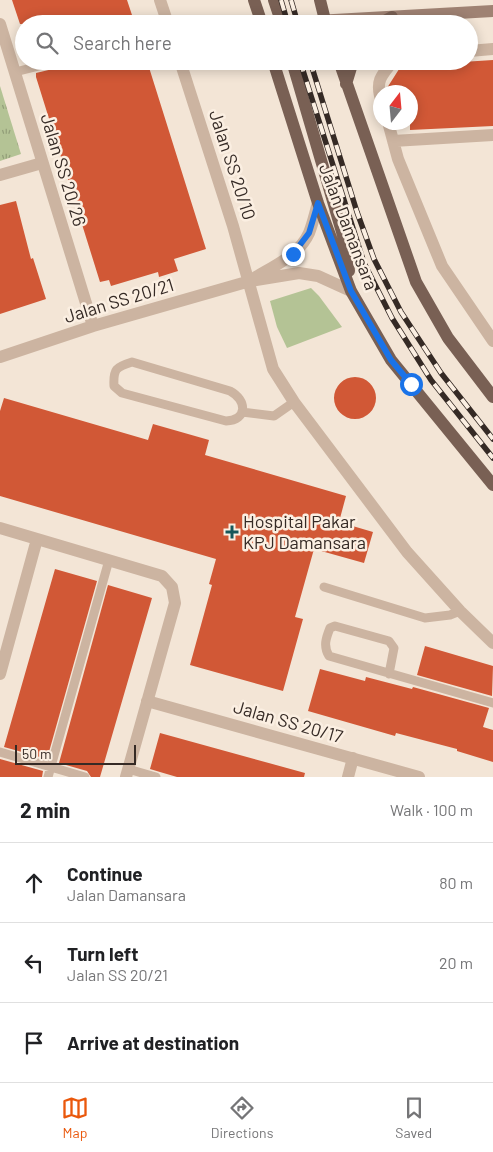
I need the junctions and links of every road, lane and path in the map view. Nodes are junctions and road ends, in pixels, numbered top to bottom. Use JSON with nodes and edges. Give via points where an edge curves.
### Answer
{"nodes":[{"id":1,"x":160,"y":0,"type":"edge"},
{"id":2,"x":254,"y":0,"type":"edge"},
{"id":3,"x":274,"y":0,"type":"edge"},
{"id":4,"x":320,"y":0,"type":"edge"},
{"id":5,"x":493,"y":11,"type":"edge"},
{"id":6,"x":165,"y":15,"type":"edge"},
{"id":7,"x":259,"y":15,"type":"edge"},
{"id":8,"x":279,"y":15,"type":"edge"},
{"id":9,"x":324,"y":15,"type":"edge"},
{"id":10,"x":426,"y":15,"type":"edge"},
{"id":11,"x":0,"y":24,"type":"edge"},
{"id":12,"x":493,"y":49,"type":"edge"},
{"id":13,"x":478,"y":50,"type":"edge"},
{"id":14,"x":23,"y":70,"type":"edge"},
{"id":15,"x":183,"y":70,"type":"edge"},
{"id":16,"x":277,"y":70,"type":"edge"},
{"id":17,"x":295,"y":70,"type":"edge"},
{"id":18,"x":342,"y":70,"type":"edge"},
{"id":19,"x":350,"y":70,"type":"edge"},
{"id":20,"x":386,"y":70,"type":"edge"},
{"id":21,"x":15,"y":72,"type":"junction"},
{"id":22,"x":346,"y":84,"type":"junction"},
{"id":23,"x":379,"y":85,"type":"edge"},
{"id":24,"x":390,"y":130,"type":"edge"},
{"id":25,"x":493,"y":135,"type":"edge"},
{"id":26,"x":393,"y":141,"type":"junction"},
{"id":27,"x":42,"y":163,"type":"junction"},
{"id":28,"x":0,"y":175,"type":"edge"},
{"id":29,"x":318,"y":203,"type":"junction"},
{"id":30,"x":250,"y":281,"type":"junction"},
{"id":31,"x":351,"y":291,"type":"junction"},
{"id":32,"x":93,"y":326,"type":"junction"},
{"id":33,"x":493,"y":341,"type":"edge"},
{"id":34,"x":0,"y":357,"type":"edge"},
{"id":35,"x":493,"y":397,"type":"edge"},
{"id":36,"x":294,"y":402,"type":"junction"},
{"id":37,"x":242,"y":412,"type":"junction"},
{"id":38,"x":493,"y":485,"type":"edge"},
{"id":39,"x":0,"y":528,"type":"edge"},
{"id":40,"x":38,"y":539,"type":"junction"},
{"id":41,"x":109,"y":560,"type":"junction"},
{"id":42,"x":324,"y":587,"type":"dead end"},
{"id":43,"x":460,"y":611,"type":"junction"},
{"id":44,"x":493,"y":642,"type":"edge"},
{"id":45,"x":0,"y":674,"type":"edge"},
{"id":46,"x":389,"y":674,"type":"junction"},
{"id":47,"x":147,"y":701,"type":"junction"},
{"id":48,"x":493,"y":704,"type":"edge"},
{"id":49,"x":0,"y":752,"type":"edge"},
{"id":50,"x":353,"y":758,"type":"junction"},
{"id":51,"x":51,"y":767,"type":"junction"},
{"id":52,"x":127,"y":773,"type":"edge"},
{"id":53,"x":48,"y":777,"type":"edge"},
{"id":54,"x":85,"y":777,"type":"edge"},
{"id":55,"x":156,"y":777,"type":"edge"},
{"id":56,"x":348,"y":777,"type":"edge"},
{"id":57,"x":419,"y":777,"type":"edge"}],
"edges":[{"from":1,"to":6,"type":"street"},
{"from":2,"to":7,"type":"main road"},
{"from":3,"to":8,"type":"main road"},
{"from":4,"to":9,"type":"main road"},
{"from":5,"to":10,"type":"main road"},
{"from":11,"to":21,"type":"street","name":"Jalan SS 20/26"},
{"from":12,"to":13,"type":"street"},
{"from":14,"to":21,"type":"lane"},
{"from":15,"to":30,"type":"street","name":"Jalan SS 20/10"},
{"from":16,"to":29,"type":"main road","name":"Jalan Damansara"},
{"from":17,"to":31,"type":"main road","via":[[347,249]]},
{"from":18,"to":22,"type":"main road"},
{"from":19,"to":22,"type":"main road"},
{"from":20,"to":23,"type":"street"},
{"from":21,"to":27,"type":"street","name":"Jalan SS 20/26"},
{"from":22,"to":35,"type":"main road","via":[[416,282],[448,338]]},
{"from":24,"to":26,"type":"street"},
{"from":25,"to":26,"type":"street"},
{"from":26,"to":33,"type":"street","via":[[442,266]]},
{"from":27,"to":28,"type":"street"},
{"from":27,"to":32,"type":"street","name":"Jalan SS 20/26"},
{"from":29,"to":30,"type":"street","name":"Jalan SS 20/21","via":[[309,233],[293,254]]},
{"from":29,"to":31,"type":"main road","name":"Jalan Damansara"},
{"from":30,"to":31,"type":"street","name":"Jalan SS 20/21","via":[[299,273],[318,276]]},
{"from":30,"to":32,"type":"street","name":"Jalan SS 20/21"},
{"from":30,"to":36,"type":"street","name":"Jalan SS 20/10","via":[[273,369]]},
{"from":31,"to":38,"type":"main road","name":"Jalan Damansara","via":[[391,360]]},
{"from":32,"to":34,"type":"street","name":"Jalan SS 20/21"},
{"from":36,"to":37,"type":"lane","via":[[274,416]]},
{"from":36,"to":43,"type":"street","name":"Jalan SS 20/10","via":[[406,552]]},
{"from":37,"to":37,"type":"lane","via":[[243,405],[236,394],[203,383],[132,362],[119,366],[114,374],[114,386],[122,393],[226,422],[239,418]]},
{"from":39,"to":40,"type":"street"},
{"from":40,"to":41,"type":"street"},
{"from":40,"to":45,"type":"street"},
{"from":41,"to":47,"type":"street","via":[[162,576],[172,587],[174,603]]},
{"from":41,"to":51,"type":"lane"},
{"from":42,"to":43,"type":"lane","via":[[425,618]]},
{"from":43,"to":44,"type":"street","name":"Jalan SS 20/10"},
{"from":46,"to":46,"type":"lane","via":[[394,648],[389,641],[335,626],[330,628],[325,643],[329,656]]},
{"from":46,"to":48,"type":"lane"},
{"from":47,"to":50,"type":"street","name":"Jalan SS 20/17"},
{"from":47,"to":52,"type":"street"},
{"from":49,"to":51,"type":"lane"},
{"from":50,"to":56,"type":"street"},
{"from":50,"to":57,"type":"street","name":"Jalan SS 20/17"},
{"from":51,"to":53,"type":"lane"},
{"from":51,"to":54,"type":"lane"},
{"from":52,"to":55,"type":"lane"}]}
